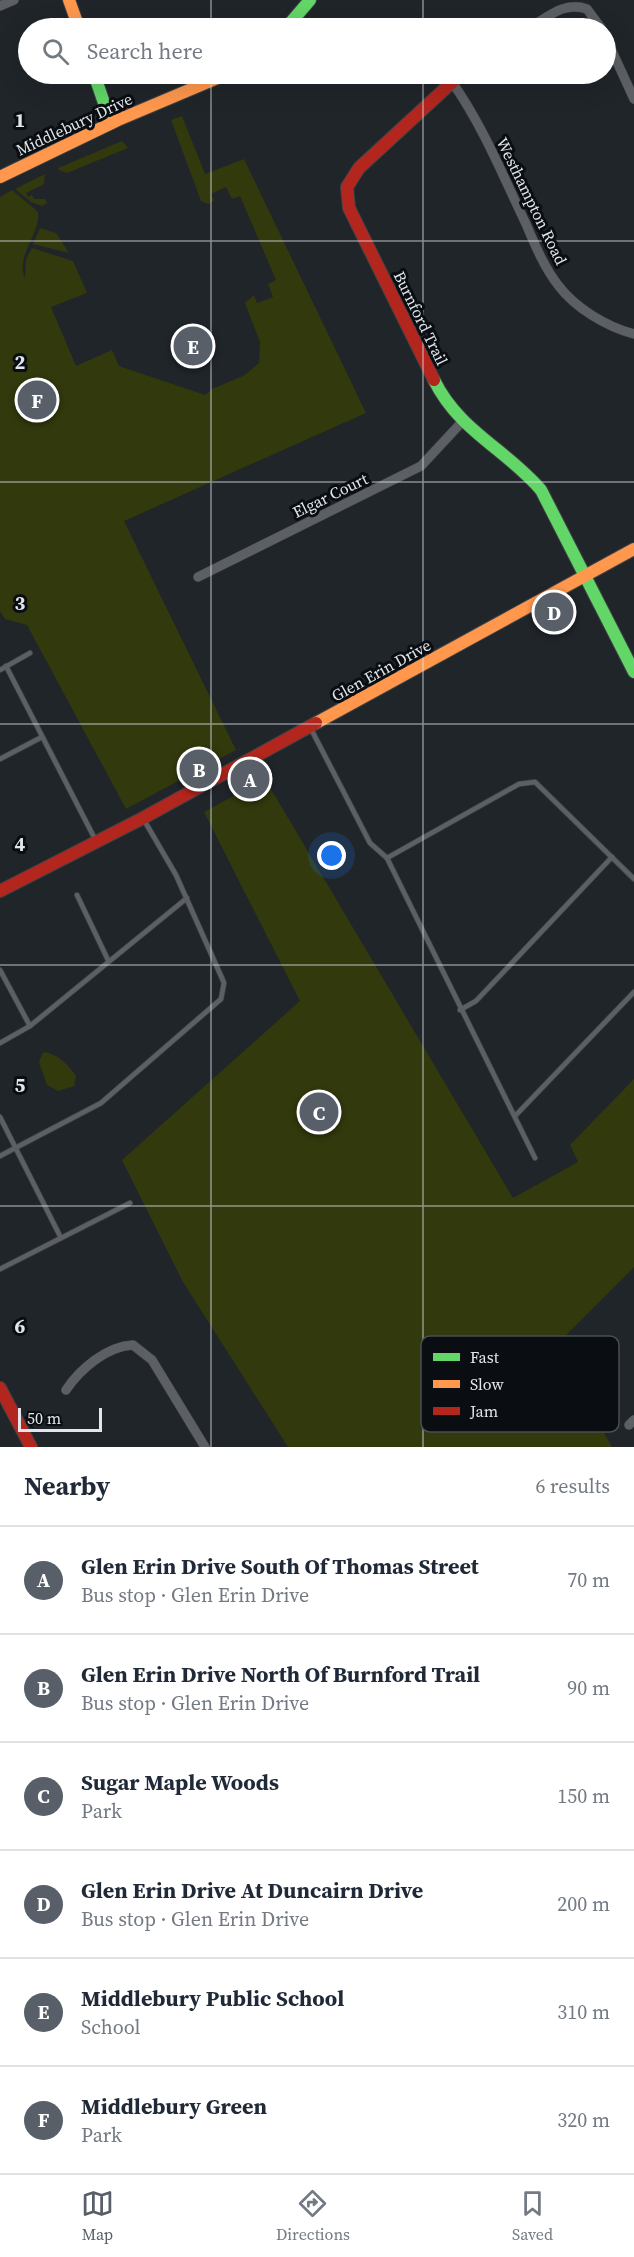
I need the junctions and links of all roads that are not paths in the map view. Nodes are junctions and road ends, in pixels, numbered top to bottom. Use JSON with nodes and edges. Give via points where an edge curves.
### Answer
{"nodes":[{"id":1,"x":14,"y":0,"type":"edge"},
{"id":2,"x":69,"y":0,"type":"edge"},
{"id":3,"x":310,"y":0,"type":"edge"},
{"id":4,"x":0,"y":6,"type":"edge"},
{"id":5,"x":75,"y":18,"type":"edge"},
{"id":6,"x":294,"y":18,"type":"edge"},
{"id":7,"x":545,"y":18,"type":"edge"},
{"id":8,"x":593,"y":18,"type":"edge"},
{"id":9,"x":616,"y":60,"type":"edge"},
{"id":10,"x":97,"y":84,"type":"edge"},
{"id":11,"x":207,"y":84,"type":"edge"},
{"id":12,"x":450,"y":84,"type":"edge"},
{"id":13,"x":460,"y":84,"type":"edge"},
{"id":14,"x":634,"y":99,"type":"edge"},
{"id":15,"x":111,"y":123,"type":"junction"},
{"id":16,"x":0,"y":177,"type":"edge"},
{"id":17,"x":634,"y":334,"type":"edge"},
{"id":18,"x":461,"y":423,"type":"junction"},
{"id":19,"x":634,"y":549,"type":"edge"},
{"id":20,"x":198,"y":576,"type":"dead end"},
{"id":21,"x":585,"y":576,"type":"junction"},
{"id":22,"x":30,"y":653,"type":"dead end"},
{"id":23,"x":6,"y":666,"type":"junction"},
{"id":24,"x":0,"y":670,"type":"edge"},
{"id":25,"x":634,"y":672,"type":"edge"},
{"id":26,"x":310,"y":727,"type":"junction"},
{"id":27,"x":42,"y":737,"type":"junction"},
{"id":28,"x":0,"y":759,"type":"edge"},
{"id":29,"x":143,"y":818,"type":"junction"},
{"id":30,"x":96,"y":841,"type":"junction"},
{"id":31,"x":612,"y":857,"type":"junction"},
{"id":32,"x":387,"y":858,"type":"junction"},
{"id":33,"x":634,"y":879,"type":"edge"},
{"id":34,"x":0,"y":891,"type":"edge"},
{"id":35,"x":77,"y":895,"type":"dead end"},
{"id":36,"x":187,"y":898,"type":"junction"},
{"id":37,"x":108,"y":960,"type":"junction"},
{"id":38,"x":0,"y":970,"type":"edge"},
{"id":39,"x":634,"y":992,"type":"edge"},
{"id":40,"x":460,"y":1010,"type":"junction"},
{"id":41,"x":30,"y":1026,"type":"junction"},
{"id":42,"x":0,"y":1044,"type":"edge"},
{"id":43,"x":516,"y":1114,"type":"junction"},
{"id":44,"x":0,"y":1117,"type":"edge"},
{"id":45,"x":16,"y":1148,"type":"junction"},
{"id":46,"x":0,"y":1156,"type":"edge"},
{"id":47,"x":536,"y":1158,"type":"dead end"},
{"id":48,"x":130,"y":1203,"type":"dead end"},
{"id":49,"x":61,"y":1238,"type":"junction"},
{"id":50,"x":0,"y":1269,"type":"edge"},
{"id":51,"x":0,"y":1388,"type":"edge"},
{"id":52,"x":66,"y":1390,"type":"dead end"},
{"id":53,"x":31,"y":1447,"type":"edge"},
{"id":54,"x":205,"y":1447,"type":"edge"}],
"edges":[{"from":1,"to":4,"type":"street"},
{"from":2,"to":5,"type":"street"},
{"from":3,"to":6,"type":"street"},
{"from":7,"to":8,"type":"street","via":[[572,6],[586,9]]},
{"from":9,"to":14,"type":"street"},
{"from":10,"to":15,"type":"street"},
{"from":11,"to":15,"type":"street","name":"Middlebury Drive"},
{"from":12,"to":18,"type":"street","name":"Burnford Trail","via":[[359,168],[346,197],[437,389]]},
{"from":13,"to":17,"type":"street","name":"Westhampton Road","via":[[558,286],[583,308]]},
{"from":15,"to":16,"type":"street","name":"Middlebury Drive"},
{"from":18,"to":20,"type":"street","name":"Elgar Court","via":[[421,466]]},
{"from":18,"to":21,"type":"street","name":"Burnford Trail","via":[[532,479]]},
{"from":19,"to":21,"type":"street","name":"Glen Erin Drive"},
{"from":21,"to":25,"type":"street","name":"Burnford Trail"},
{"from":21,"to":26,"type":"street","name":"Glen Erin Drive"},
{"from":22,"to":23,"type":"lane"},
{"from":23,"to":24,"type":"lane"},
{"from":23,"to":27,"type":"lane"},
{"from":26,"to":29,"type":"street","name":"Glen Erin Drive"},
{"from":26,"to":32,"type":"lane","via":[[370,843]]},
{"from":27,"to":28,"type":"lane"},
{"from":27,"to":30,"type":"lane"},
{"from":29,"to":30,"type":"street","name":"Glen Erin Drive"},
{"from":29,"to":36,"type":"lane"},
{"from":30,"to":34,"type":"street","name":"Glen Erin Drive"},
{"from":31,"to":32,"type":"lane","via":[[535,782],[519,784]]},
{"from":31,"to":33,"type":"lane"},
{"from":31,"to":40,"type":"lane","via":[[477,1001]]},
{"from":32,"to":40,"type":"lane"},
{"from":35,"to":37,"type":"lane"},
{"from":36,"to":37,"type":"lane"},
{"from":36,"to":45,"type":"lane","via":[[224,983],[221,999],[101,1103]]},
{"from":37,"to":41,"type":"lane"},
{"from":38,"to":41,"type":"lane"},
{"from":39,"to":43,"type":"lane"},
{"from":40,"to":43,"type":"lane"},
{"from":41,"to":42,"type":"lane"},
{"from":43,"to":47,"type":"lane"},
{"from":44,"to":45,"type":"lane"},
{"from":45,"to":46,"type":"lane"},
{"from":45,"to":49,"type":"lane"},
{"from":48,"to":49,"type":"lane"},
{"from":49,"to":50,"type":"lane"},
{"from":51,"to":53,"type":"street"},
{"from":52,"to":54,"type":"street","via":[[85,1368],[119,1346],[133,1345],[152,1360]]}]}
